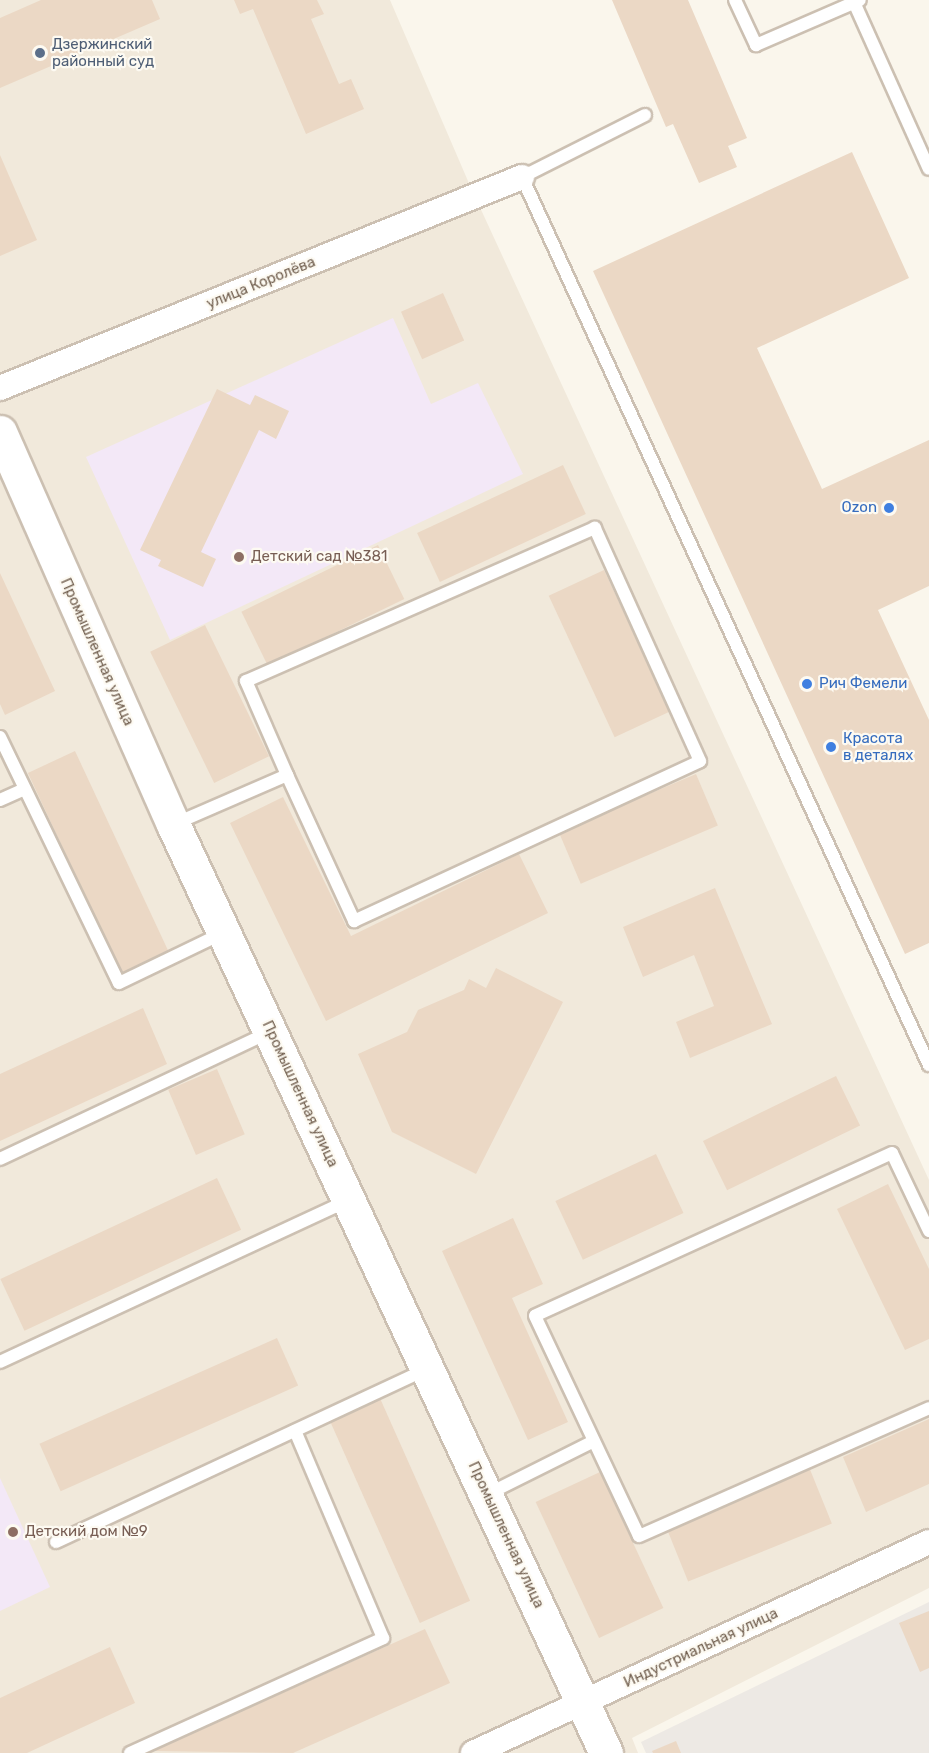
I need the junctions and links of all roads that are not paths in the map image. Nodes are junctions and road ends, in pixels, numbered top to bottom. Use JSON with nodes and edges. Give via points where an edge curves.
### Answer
{"nodes":[{"id":1,"x":735,"y":0,"type":"edge"},
{"id":2,"x":856,"y":1,"type":"edge"},
{"id":3,"x":645,"y":115,"type":"dead end"},
{"id":4,"x":929,"y":169,"type":"edge"},
{"id":5,"x":522,"y":177,"type":"junction"},
{"id":6,"x":0,"y":388,"type":"edge"},
{"id":7,"x":0,"y":432,"type":"edge"},
{"id":8,"x":0,"y":737,"type":"edge"},
{"id":9,"x":287,"y":775,"type":"junction"},
{"id":10,"x":25,"y":789,"type":"junction"},
{"id":11,"x":0,"y":800,"type":"edge"},
{"id":12,"x":173,"y":824,"type":"junction"},
{"id":13,"x":224,"y":933,"type":"junction"},
{"id":14,"x":271,"y":1032,"type":"junction"},
{"id":15,"x":929,"y":1065,"type":"edge"},
{"id":16,"x":0,"y":1159,"type":"edge"},
{"id":17,"x":349,"y":1200,"type":"junction"},
{"id":18,"x":929,"y":1231,"type":"edge"},
{"id":19,"x":0,"y":1362,"type":"edge"},
{"id":20,"x":428,"y":1369,"type":"junction"},
{"id":21,"x":929,"y":1408,"type":"edge"},
{"id":22,"x":296,"y":1431,"type":"junction"},
{"id":23,"x":592,"y":1442,"type":"junction"},
{"id":24,"x":487,"y":1494,"type":"junction"},
{"id":25,"x":56,"y":1542,"type":"dead end"},
{"id":26,"x":929,"y":1542,"type":"edge"},
{"id":27,"x":584,"y":1702,"type":"junction"},
{"id":28,"x":130,"y":1753,"type":"edge"},
{"id":29,"x":472,"y":1753,"type":"edge"},
{"id":30,"x":606,"y":1753,"type":"edge"}],
"edges":[{"from":1,"to":2,"type":"lane","via":[[756,45]]},
{"from":2,"to":4,"type":"lane"},
{"from":3,"to":5,"type":"lane"},
{"from":5,"to":6,"type":"street","name":"улица Королёва"},
{"from":5,"to":15,"type":"lane"},
{"from":7,"to":12,"type":"street","name":"Промышленная улица"},
{"from":8,"to":10,"type":"lane"},
{"from":9,"to":9,"type":"lane","via":[[354,921],[700,761],[595,528],[246,681]]},
{"from":9,"to":12,"type":"lane"},
{"from":10,"to":11,"type":"lane"},
{"from":10,"to":13,"type":"lane","via":[[119,983]]},
{"from":12,"to":13,"type":"street","name":"Промышленная улица"},
{"from":13,"to":14,"type":"street","name":"Промышленная улица"},
{"from":14,"to":16,"type":"lane"},
{"from":14,"to":17,"type":"street","name":"Промышленная улица"},
{"from":17,"to":19,"type":"lane"},
{"from":17,"to":20,"type":"street","name":"Промышленная улица"},
{"from":18,"to":23,"type":"lane","via":[[892,1153],[535,1316]]},
{"from":20,"to":22,"type":"lane"},
{"from":20,"to":24,"type":"street","name":"Промышленная улица"},
{"from":21,"to":23,"type":"lane","via":[[639,1536]]},
{"from":22,"to":25,"type":"lane"},
{"from":22,"to":28,"type":"lane","via":[[383,1638]]},
{"from":23,"to":24,"type":"lane"},
{"from":24,"to":27,"type":"street","name":"Промышленная улица"},
{"from":26,"to":27,"type":"street","name":"Индустриальная улица"},
{"from":27,"to":29,"type":"street","name":"Индустриальная улица"},
{"from":27,"to":30,"type":"street","name":"Промышленная улица"}]}
